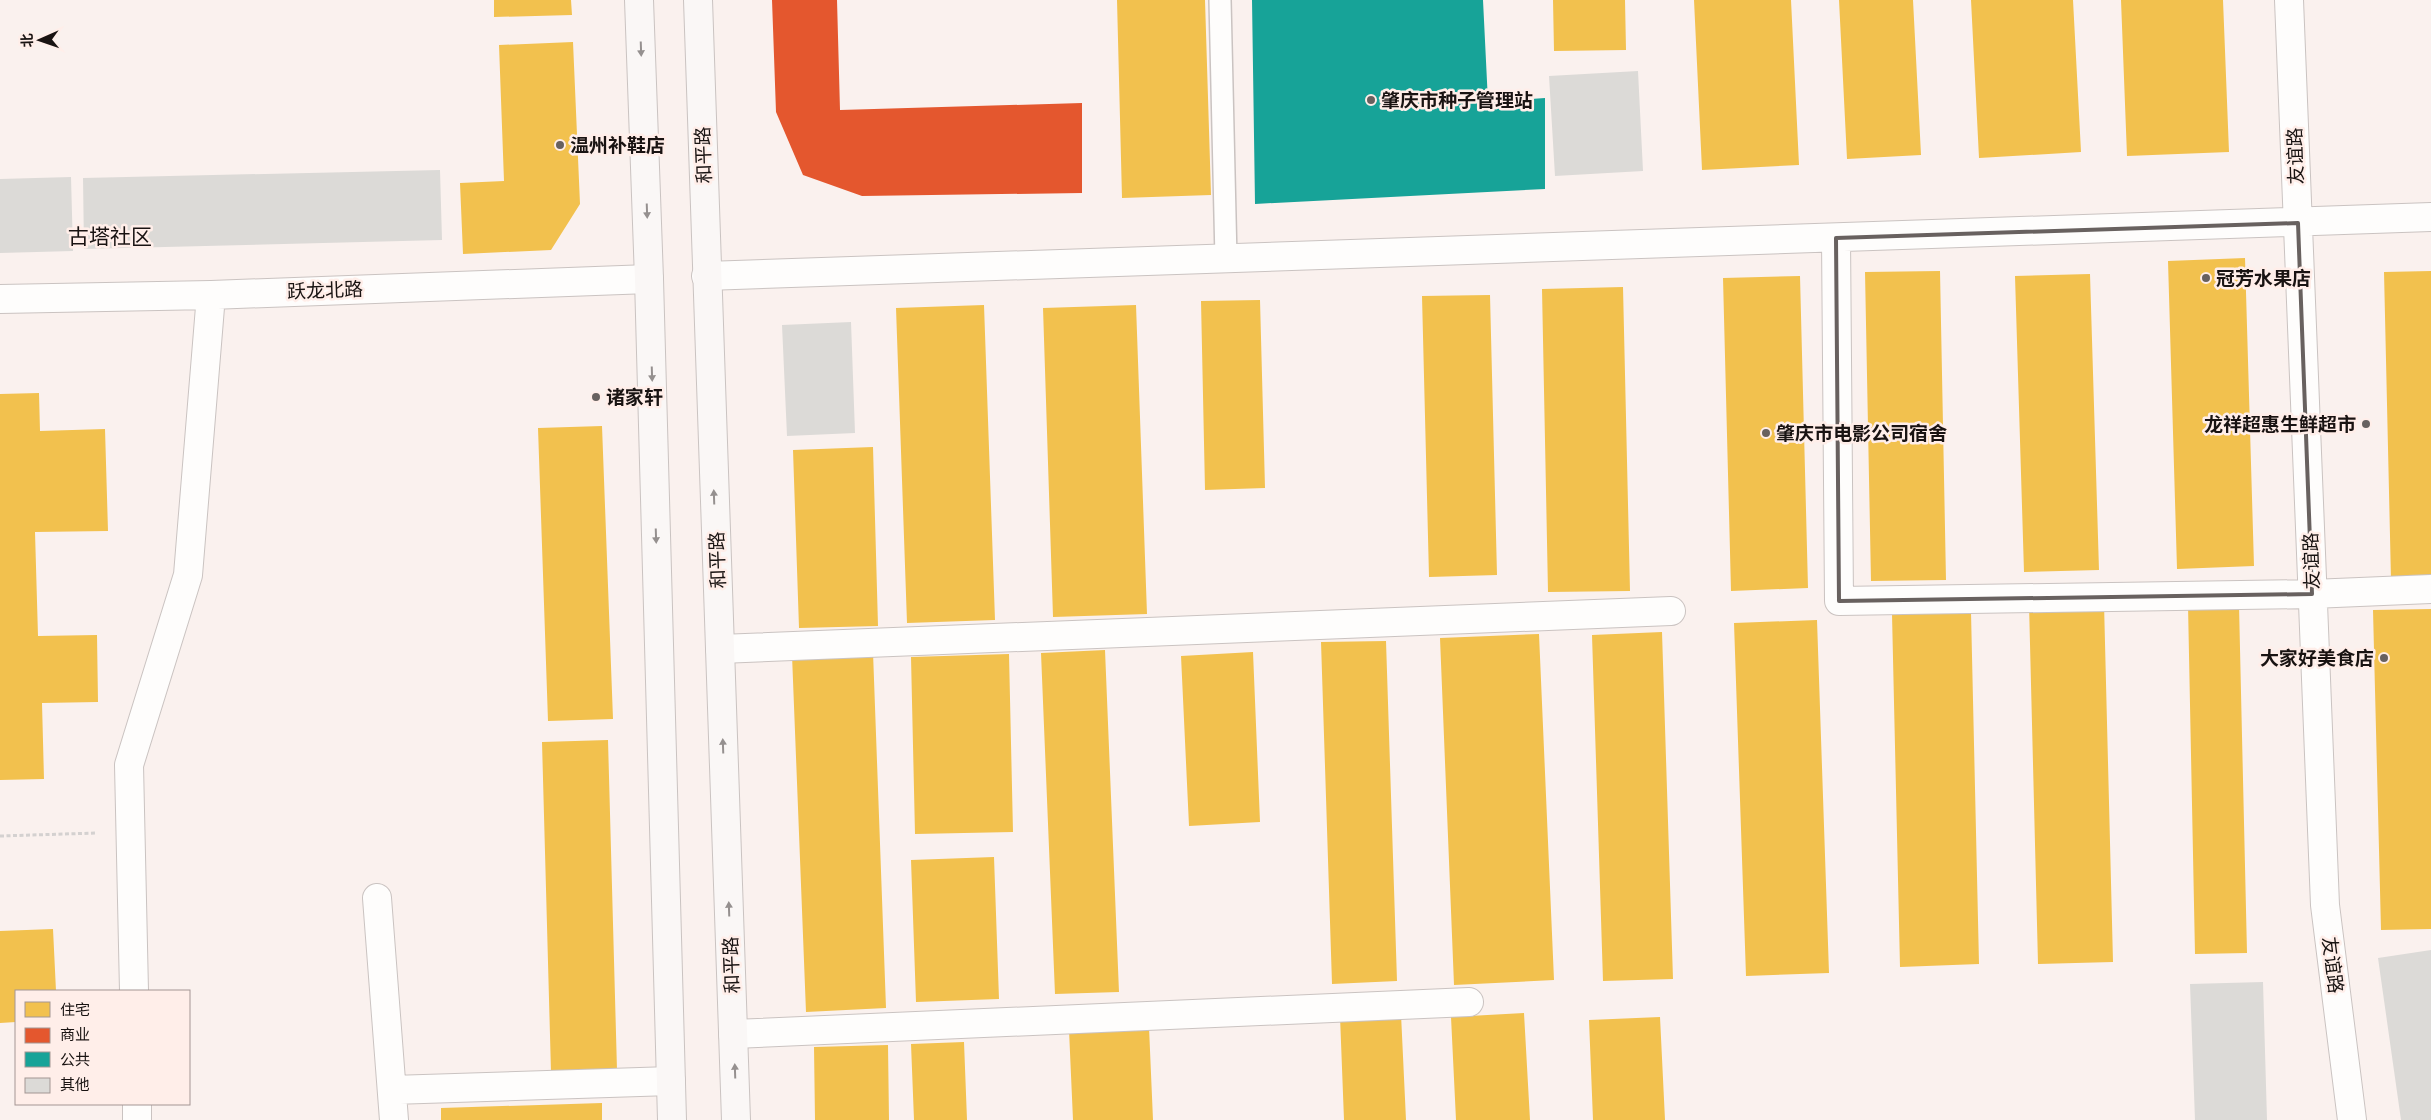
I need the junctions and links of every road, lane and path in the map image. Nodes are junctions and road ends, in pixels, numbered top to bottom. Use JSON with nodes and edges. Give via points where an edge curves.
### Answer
{"nodes":[{"id":1,"x":639,"y":0,"type":"edge"},
{"id":2,"x":698,"y":0,"type":"edge"},
{"id":3,"x":1220,"y":0,"type":"edge"},
{"id":4,"x":2290,"y":0,"type":"edge"},
{"id":5,"x":2431,"y":217,"type":"edge"},
{"id":6,"x":2298,"y":223,"type":"junction"},
{"id":7,"x":1836,"y":238,"type":"junction"},
{"id":8,"x":1226,"y":259,"type":"junction"},
{"id":9,"x":706,"y":276,"type":"junction"},
{"id":10,"x":649,"y":279,"type":"junction"},
{"id":11,"x":211,"y":295,"type":"junction"},
{"id":12,"x":0,"y":299,"type":"edge"},
{"id":13,"x":2431,"y":589,"type":"edge"},
{"id":14,"x":2312,"y":594,"type":"junction"},
{"id":15,"x":1671,"y":611,"type":"dead end"},
{"id":16,"x":720,"y":649,"type":"junction"},
{"id":17,"x":130,"y":831,"type":"junction"},
{"id":18,"x":0,"y":836,"type":"edge"},
{"id":19,"x":377,"y":898,"type":"dead end"},
{"id":20,"x":134,"y":990,"type":"edge"},
{"id":21,"x":1469,"y":1002,"type":"dead end"},
{"id":22,"x":733,"y":1034,"type":"junction"},
{"id":23,"x":671,"y":1080,"type":"junction"},
{"id":24,"x":392,"y":1090,"type":"junction"},
{"id":25,"x":136,"y":1105,"type":"edge"},
{"id":26,"x":137,"y":1120,"type":"edge"},
{"id":27,"x":394,"y":1120,"type":"edge"},
{"id":28,"x":672,"y":1120,"type":"edge"},
{"id":29,"x":736,"y":1120,"type":"edge"},
{"id":30,"x":2352,"y":1120,"type":"edge"}],
"edges":[{"from":1,"to":10,"type":"main road","one_way":true},
{"from":2,"to":9,"type":"main road","name":"和平路"},
{"from":3,"to":8,"type":"lane"},
{"from":4,"to":6,"type":"street","name":"友谊路"},
{"from":5,"to":6,"type":"street"},
{"from":6,"to":7,"type":"street"},
{"from":6,"to":14,"type":"street","name":"友谊路"},
{"from":7,"to":8,"type":"street"},
{"from":7,"to":14,"type":"street","via":[[1839,602]]},
{"from":8,"to":9,"type":"street"},
{"from":16,"to":9,"type":"main road","name":"和平路","one_way":true},
{"from":10,"to":11,"type":"street","name":"跃龙北路"},
{"from":10,"to":23,"type":"main road","one_way":true},
{"from":11,"to":12,"type":"street","name":"跃龙北路"},
{"from":11,"to":17,"type":"street","via":[[188,575],[128,765]]},
{"from":13,"to":14,"type":"street"},
{"from":14,"to":30,"type":"street","name":"友谊路","via":[[2325,906]]},
{"from":15,"to":16,"type":"street"},
{"from":22,"to":16,"type":"main road","name":"和平路","one_way":true},
{"from":17,"to":18,"type":"path"},
{"from":17,"to":20,"type":"street"},
{"from":19,"to":24,"type":"street"},
{"from":21,"to":22,"type":"street"},
{"from":29,"to":22,"type":"main road","name":"和平路","one_way":true},
{"from":23,"to":24,"type":"street"},
{"from":23,"to":28,"type":"main road"},
{"from":24,"to":27,"type":"street"},
{"from":25,"to":26,"type":"street"}]}
